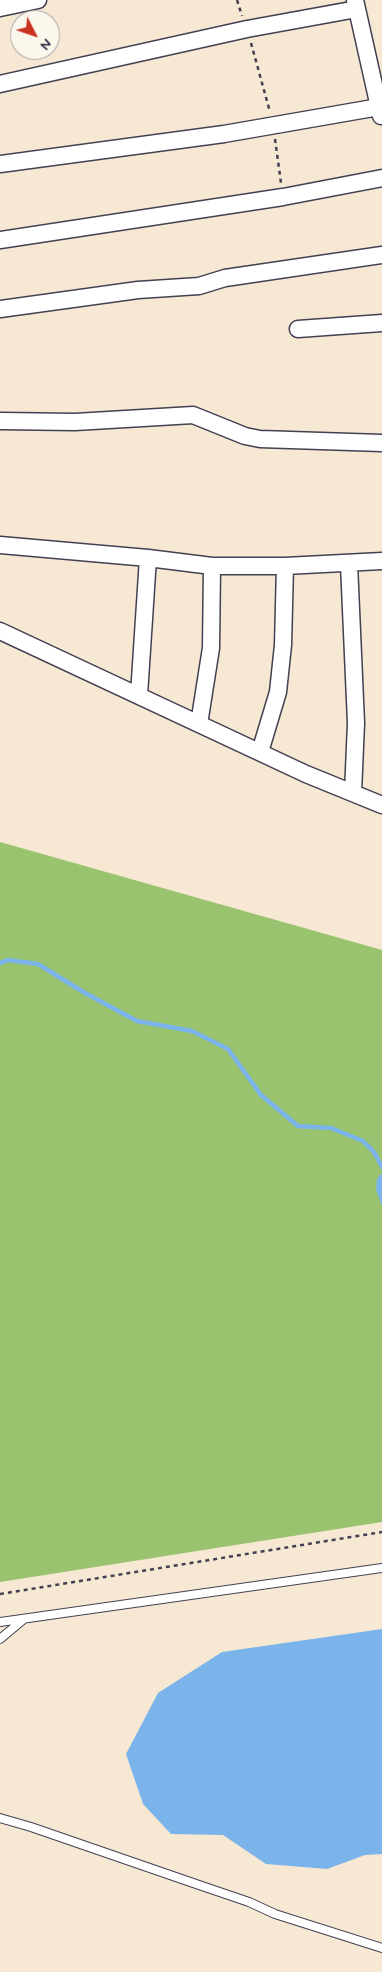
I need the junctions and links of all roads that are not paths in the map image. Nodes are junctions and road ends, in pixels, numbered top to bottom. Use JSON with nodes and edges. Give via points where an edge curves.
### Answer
{"nodes":[{"id":1,"x":38,"y":0,"type":"edge"},
{"id":2,"x":356,"y":5,"type":"edge"},
{"id":3,"x":0,"y":8,"type":"edge"},
{"id":4,"x":0,"y":84,"type":"edge"},
{"id":5,"x":380,"y":113,"type":"edge"},
{"id":6,"x":0,"y":164,"type":"edge"},
{"id":7,"x":382,"y":178,"type":"edge"},
{"id":8,"x":0,"y":240,"type":"edge"},
{"id":9,"x":382,"y":256,"type":"edge"},
{"id":10,"x":0,"y":310,"type":"edge"},
{"id":11,"x":382,"y":323,"type":"edge"},
{"id":12,"x":298,"y":329,"type":"dead end"},
{"id":13,"x":0,"y":421,"type":"edge"},
{"id":14,"x":382,"y":443,"type":"edge"},
{"id":15,"x":0,"y":545,"type":"edge"},
{"id":16,"x":148,"y":558,"type":"junction"},
{"id":17,"x":382,"y":561,"type":"edge"},
{"id":18,"x":349,"y":564,"type":"junction"},
{"id":19,"x":212,"y":566,"type":"junction"},
{"id":20,"x":284,"y":566,"type":"junction"},
{"id":21,"x":0,"y":632,"type":"edge"},
{"id":22,"x":139,"y":695,"type":"junction"},
{"id":23,"x":199,"y":724,"type":"junction"},
{"id":24,"x":260,"y":752,"type":"junction"},
{"id":25,"x":353,"y":793,"type":"junction"},
{"id":26,"x":382,"y":805,"type":"edge"},
{"id":27,"x":382,"y":1568,"type":"edge"},
{"id":28,"x":24,"y":1619,"type":"junction"},
{"id":29,"x":0,"y":1622,"type":"edge"},
{"id":30,"x":0,"y":1639,"type":"edge"},
{"id":31,"x":0,"y":1818,"type":"edge"},
{"id":32,"x":382,"y":1948,"type":"edge"}],
"edges":[{"from":1,"to":3,"type":"street"},
{"from":2,"to":4,"type":"street"},
{"from":2,"to":5,"type":"street"},
{"from":5,"to":6,"type":"street"},
{"from":7,"to":8,"type":"street","via":[[283,197]]},
{"from":9,"to":10,"type":"street","via":[[225,278],[199,286],[138,290]]},
{"from":11,"to":12,"type":"street"},
{"from":13,"to":14,"type":"street","via":[[75,422],[193,415],[260,439]]},
{"from":15,"to":16,"type":"street"},
{"from":16,"to":19,"type":"street"},
{"from":16,"to":22,"type":"street"},
{"from":17,"to":18,"type":"street"},
{"from":18,"to":20,"type":"street"},
{"from":18,"to":25,"type":"street","via":[[356,723]]},
{"from":19,"to":20,"type":"street"},
{"from":19,"to":23,"type":"street","via":[[211,648]]},
{"from":20,"to":24,"type":"street","via":[[283,645],[278,692]]},
{"from":21,"to":22,"type":"street"},
{"from":22,"to":23,"type":"street"},
{"from":23,"to":24,"type":"street"},
{"from":24,"to":25,"type":"street"},
{"from":25,"to":26,"type":"street"},
{"from":27,"to":28,"type":"lane"},
{"from":28,"to":29,"type":"lane"},
{"from":28,"to":30,"type":"lane"},
{"from":31,"to":32,"type":"lane","via":[[249,1902],[274,1914]]}]}
